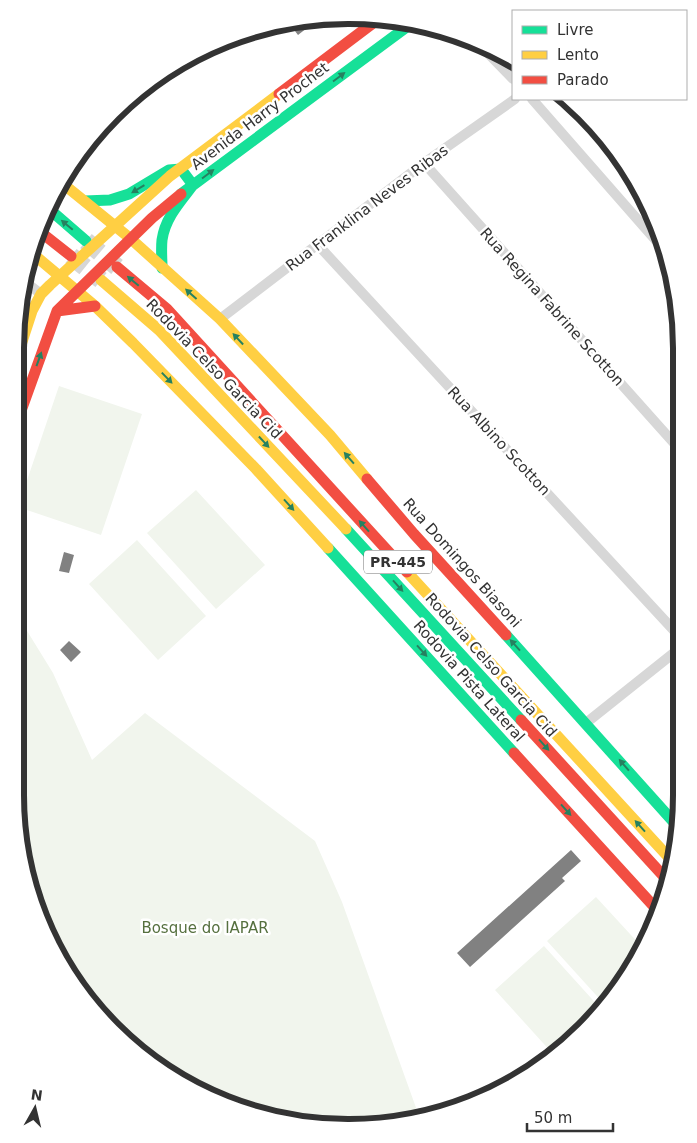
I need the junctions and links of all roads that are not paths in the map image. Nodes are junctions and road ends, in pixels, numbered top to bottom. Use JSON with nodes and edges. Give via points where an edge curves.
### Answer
{"nodes":[{"id":1,"x":372,"y":24,"type":"edge"},
{"id":2,"x":403,"y":29,"type":"edge"},
{"id":3,"x":491,"y":57,"type":"edge"},
{"id":4,"x":512,"y":78,"type":"edge"},
{"id":5,"x":514,"y":100,"type":"edge"},
{"id":6,"x":533,"y":100,"type":"edge"},
{"id":7,"x":424,"y":163,"type":"junction"},
{"id":8,"x":181,"y":169,"type":"junction"},
{"id":9,"x":193,"y":185,"type":"junction"},
{"id":10,"x":67,"y":187,"type":"edge"},
{"id":11,"x":85,"y":201,"type":"junction"},
{"id":12,"x":53,"y":213,"type":"edge"},
{"id":13,"x":116,"y":226,"type":"junction"},
{"id":14,"x":44,"y":235,"type":"edge"},
{"id":15,"x":654,"y":238,"type":"edge"},
{"id":16,"x":131,"y":239,"type":"junction"},
{"id":17,"x":86,"y":241,"type":"tunnel mouth"},
{"id":18,"x":318,"y":244,"type":"junction"},
{"id":19,"x":72,"y":256,"type":"tunnel mouth"},
{"id":20,"x":37,"y":257,"type":"edge"},
{"id":21,"x":118,"y":268,"type":"tunnel mouth"},
{"id":22,"x":162,"y":268,"type":"junction"},
{"id":23,"x":60,"y":277,"type":"junction"},
{"id":24,"x":101,"y":280,"type":"tunnel mouth"},
{"id":25,"x":30,"y":286,"type":"edge"},
{"id":26,"x":77,"y":291,"type":"junction"},
{"id":27,"x":41,"y":294,"type":"junction"},
{"id":28,"x":95,"y":306,"type":"junction"},
{"id":29,"x":57,"y":311,"type":"junction"},
{"id":30,"x":220,"y":319,"type":"junction"},
{"id":31,"x":24,"y":335,"type":"edge"},
{"id":32,"x":24,"y":402,"type":"edge"},
{"id":33,"x":673,"y":442,"type":"edge"},
{"id":34,"x":673,"y":629,"type":"edge"},
{"id":35,"x":673,"y":654,"type":"edge"},
{"id":36,"x":586,"y":723,"type":"junction"},
{"id":37,"x":672,"y":820,"type":"edge"},
{"id":38,"x":667,"y":856,"type":"edge"},
{"id":39,"x":663,"y":875,"type":"edge"},
{"id":40,"x":654,"y":906,"type":"edge"}],
"edges":[{"from":1,"to":8,"type":"main road","name":"Avenida Harry Prochet"},
{"from":9,"to":2,"type":"main road","name":"Avenida Harry Prochet","one_way":true},
{"from":3,"to":4,"type":"street"},
{"from":5,"to":7,"type":"street","name":"Rua Franklina Neves Ribas"},
{"from":6,"to":15,"type":"street"},
{"from":7,"to":18,"type":"street","name":"Rua Franklina Neves Ribas"},
{"from":7,"to":33,"type":"street","name":"Rua Regina Fabrine Scotton"},
{"from":8,"to":9,"type":"main road"},
{"from":8,"to":11,"type":"main road","one_way":true,"via":[[173,168],[129,194],[110,200]]},
{"from":8,"to":13,"type":"main road","name":"Avenida Harry Prochet"},
{"from":9,"to":16,"type":"main road","name":"Avenida Harry Prochet"},
{"from":9,"to":22,"type":"main road","via":[[169,217],[164,230]]},
{"from":10,"to":11,"type":"main road"},
{"from":11,"to":13,"type":"main road"},
{"from":17,"to":12,"type":"main road","one_way":true},
{"from":13,"to":16,"type":"main road"},
{"from":13,"to":23,"type":"main road","name":"Avenida Harry Prochet"},
{"from":14,"to":19,"type":"main road"},
{"from":16,"to":22,"type":"main road"},
{"from":16,"to":26,"type":"main road","name":"Avenida Harry Prochet"},
{"from":18,"to":30,"type":"street","name":"Rua Franklina Neves Ribas"},
{"from":18,"to":34,"type":"street","name":"Rua Albino Scotton"},
{"from":20,"to":23,"type":"main road"},
{"from":38,"to":21,"type":"main road","name":"Rodovia Celso Garcia Cid","number":"PR-445","one_way":true,"via":[[167,309]]},
{"from":30,"to":22,"type":"main road","one_way":true},
{"from":23,"to":26,"type":"main road"},
{"from":23,"to":27,"type":"main road","name":"Avenida Harry Prochet"},
{"from":24,"to":39,"type":"main road","name":"Rodovia Celso Garcia Cid","number":"PR-445","one_way":true,"via":[[165,337],[338,520]]},
{"from":25,"to":27,"type":"street"},
{"from":26,"to":28,"type":"main road"},
{"from":26,"to":29,"type":"main road","name":"Avenida Harry Prochet"},
{"from":27,"to":31,"type":"main road"},
{"from":28,"to":29,"type":"main road"},
{"from":28,"to":40,"type":"main road","name":"Rodovia Pista Lateral","number":"PR-445","one_way":true,"via":[[256,469]]},
{"from":32,"to":29,"type":"main road","one_way":true},
{"from":36,"to":30,"type":"main road","name":"Rua Domingos Biasoni","one_way":true,"via":[[414,534],[330,435]]},
{"from":35,"to":36,"type":"street"},
{"from":37,"to":36,"type":"main road","name":"Rua Domingos Biasoni","one_way":true}]}
